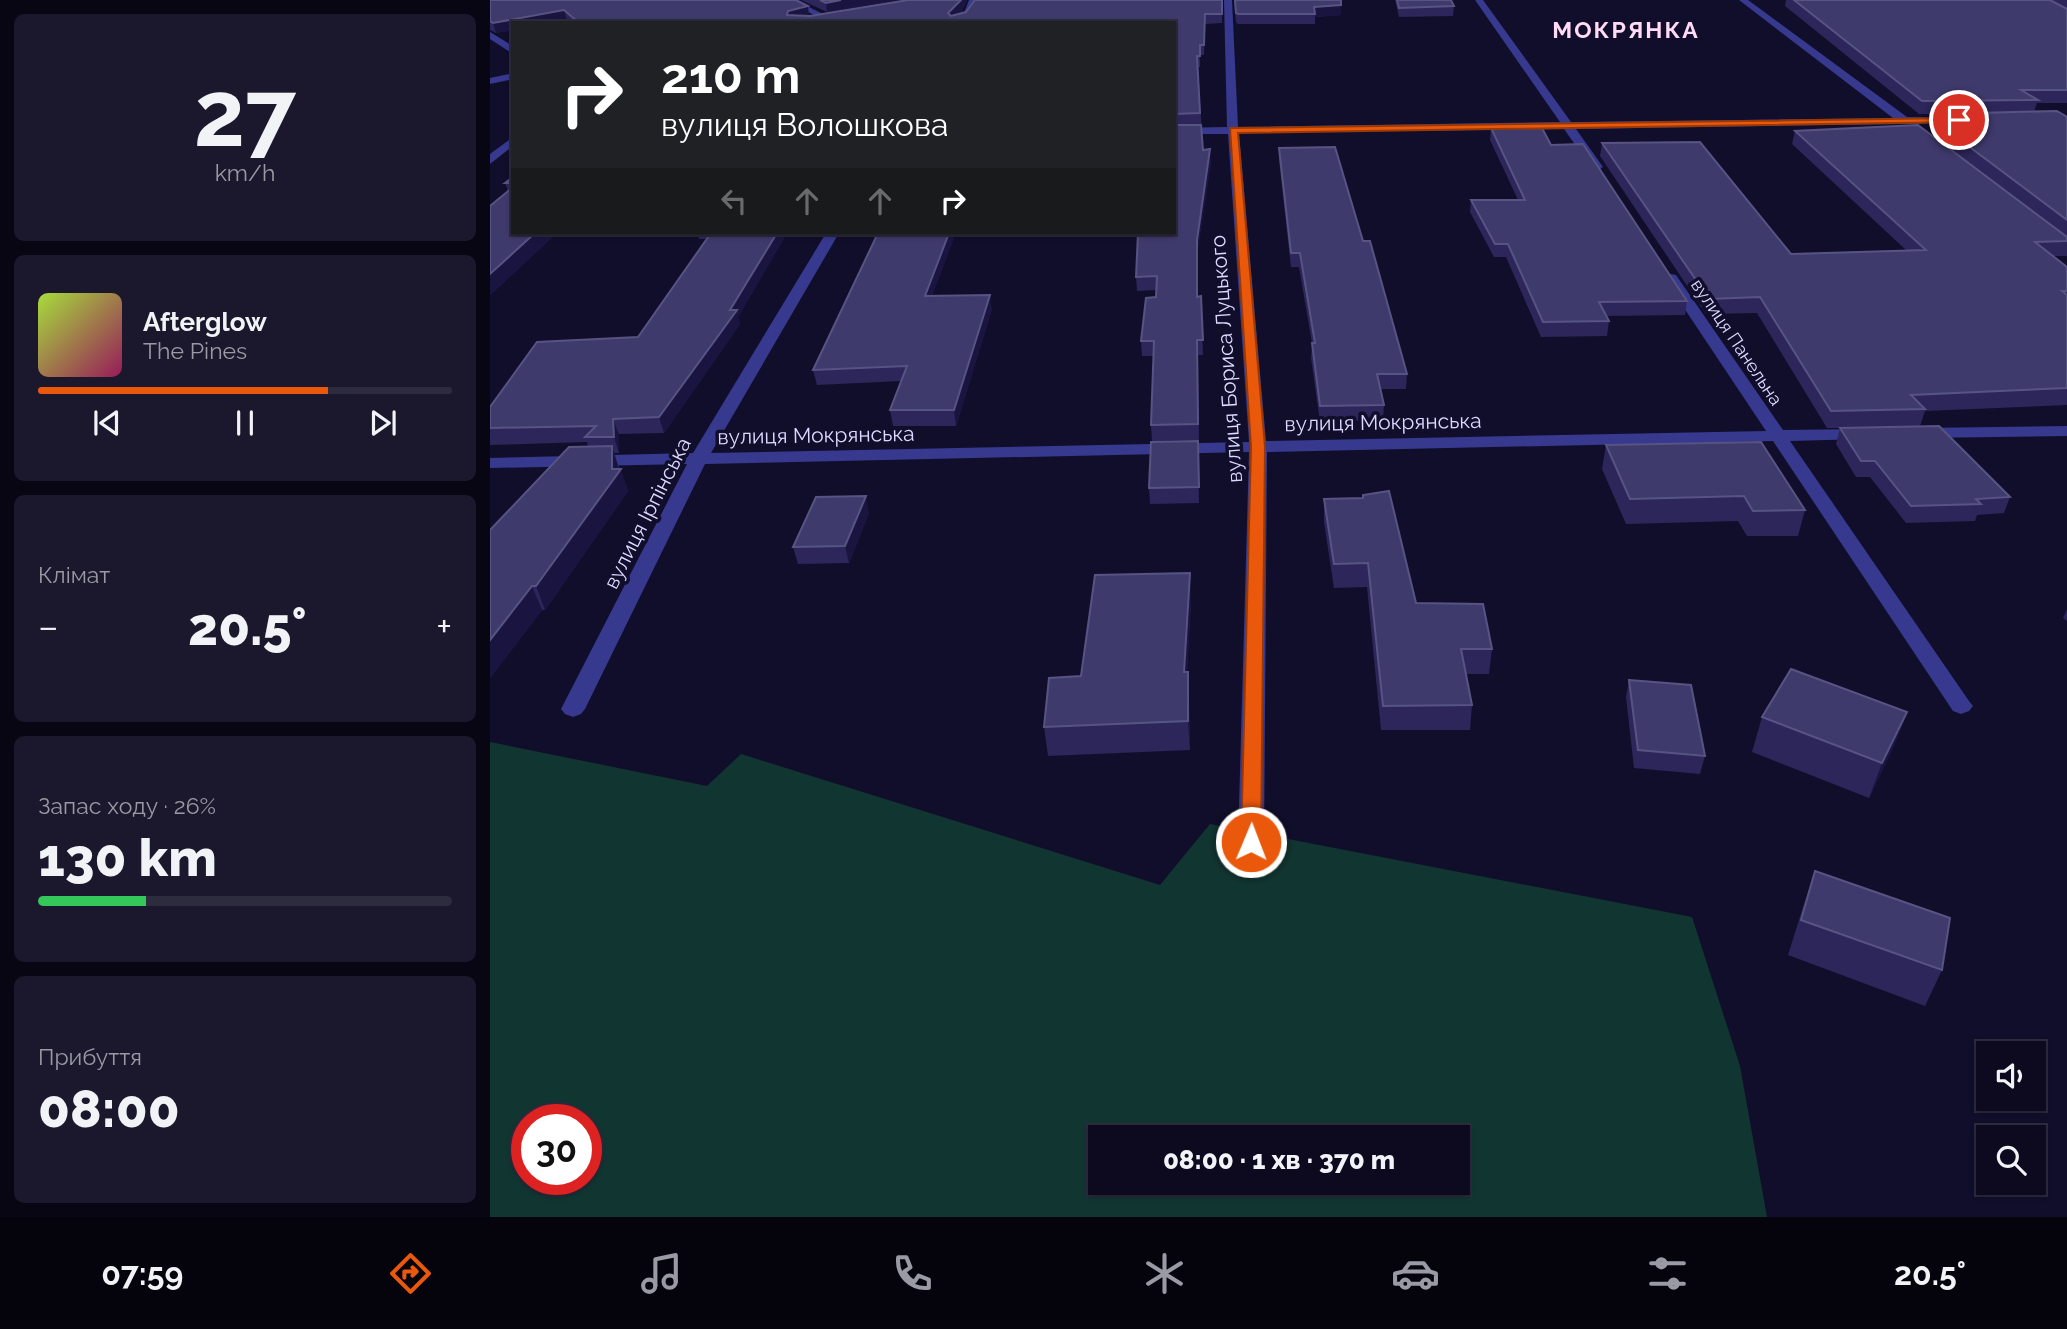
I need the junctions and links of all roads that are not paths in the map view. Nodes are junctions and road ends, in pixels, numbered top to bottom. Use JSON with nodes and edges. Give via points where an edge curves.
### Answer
{"nodes":[{"id":1,"x":788,"y":0,"type":"edge"},
{"id":2,"x":973,"y":0,"type":"edge"},
{"id":3,"x":1228,"y":0,"type":"edge"},
{"id":4,"x":1479,"y":0,"type":"edge"},
{"id":5,"x":1743,"y":0,"type":"edge"},
{"id":6,"x":838,"y":15,"type":"edge"},
{"id":7,"x":825,"y":17,"type":"junction"},
{"id":8,"x":805,"y":21,"type":"edge"},
{"id":9,"x":959,"y":21,"type":"edge"},
{"id":10,"x":490,"y":35,"type":"edge"},
{"id":11,"x":511,"y":50,"type":"edge"},
{"id":12,"x":511,"y":76,"type":"edge"},
{"id":13,"x":490,"y":81,"type":"edge"},
{"id":14,"x":1972,"y":120,"type":"edge"},
{"id":15,"x":1905,"y":121,"type":"junction"},
{"id":16,"x":1570,"y":125,"type":"junction"},
{"id":17,"x":1233,"y":130,"type":"junction"},
{"id":18,"x":1915,"y":130,"type":"edge"},
{"id":19,"x":1176,"y":131,"type":"edge"},
{"id":20,"x":511,"y":141,"type":"edge"},
{"id":21,"x":490,"y":142,"type":"edge"},
{"id":22,"x":511,"y":143,"type":"edge"},
{"id":23,"x":490,"y":160,"type":"edge"},
{"id":24,"x":1608,"y":183,"type":"edge"},
{"id":25,"x":831,"y":235,"type":"edge"},
{"id":26,"x":1661,"y":263,"type":"edge"},
{"id":27,"x":2067,"y":431,"type":"edge"},
{"id":28,"x":1775,"y":435,"type":"junction"},
{"id":29,"x":1258,"y":447,"type":"junction"},
{"id":30,"x":698,"y":460,"type":"junction"},
{"id":31,"x":490,"y":463,"type":"edge"},
{"id":32,"x":1961,"y":706,"type":"dead end"},
{"id":33,"x":573,"y":709,"type":"dead end"},
{"id":34,"x":1251,"y":842,"type":"dead end"}],
"edges":[{"from":1,"to":7,"type":"street"},
{"from":2,"to":9,"type":"street","via":[[968,14]]},
{"from":3,"to":17,"type":"street","name":"вулиця Бориса Луцького"},
{"from":4,"to":16,"type":"street"},
{"from":5,"to":15,"type":"street"},
{"from":6,"to":7,"type":"street"},
{"from":7,"to":8,"type":"street"},
{"from":10,"to":11,"type":"street"},
{"from":12,"to":13,"type":"street"},
{"from":14,"to":15,"type":"street"},
{"from":15,"to":16,"type":"street"},
{"from":15,"to":18,"type":"street"},
{"from":16,"to":17,"type":"street"},
{"from":16,"to":24,"type":"street"},
{"from":17,"to":19,"type":"street"},
{"from":17,"to":29,"type":"street","name":"вулиця Бориса Луцького"},
{"from":20,"to":21,"type":"street"},
{"from":22,"to":23,"type":"street"},
{"from":25,"to":30,"type":"street","name":"вулиця Ірпінська"},
{"from":26,"to":28,"type":"street","name":"вулиця Панельна"},
{"from":27,"to":28,"type":"street","name":"вулиця Мокрянська"},
{"from":28,"to":29,"type":"street","name":"вулиця Мокрянська"},
{"from":28,"to":32,"type":"street","name":"вулиця Панельна"},
{"from":29,"to":30,"type":"street","name":"вулиця Мокрянська"},
{"from":29,"to":34,"type":"street","name":"вулиця Бориса Луцького"},
{"from":30,"to":31,"type":"street","name":"вулиця Мокрянська"},
{"from":30,"to":33,"type":"street","name":"вулиця Ірпінська"}]}
